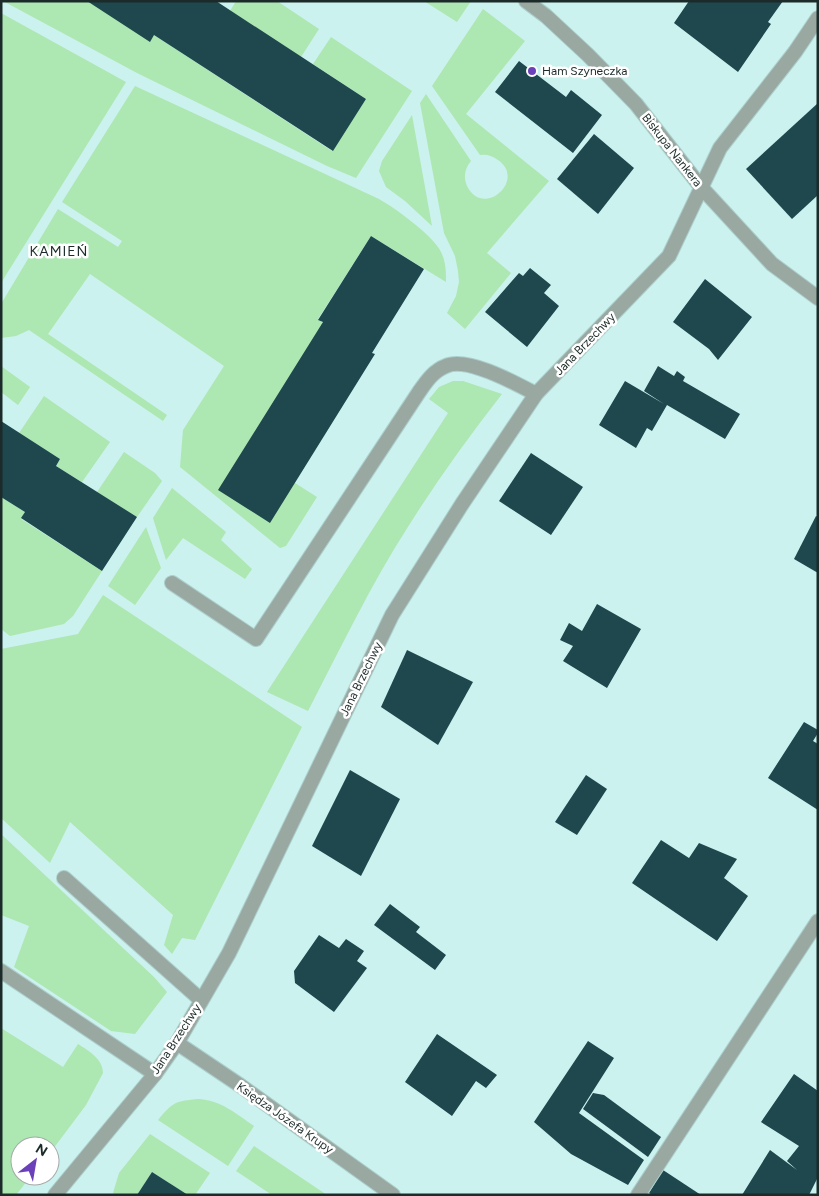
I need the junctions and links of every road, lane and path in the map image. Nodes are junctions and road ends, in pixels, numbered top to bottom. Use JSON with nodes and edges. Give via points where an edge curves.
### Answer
{"nodes":[{"id":1,"x":526,"y":1,"type":"edge"},
{"id":2,"x":818,"y":18,"type":"edge"},
{"id":3,"x":702,"y":187,"type":"junction"},
{"id":4,"x":818,"y":298,"type":"edge"},
{"id":5,"x":536,"y":394,"type":"junction"},
{"id":6,"x":172,"y":583,"type":"dead end"},
{"id":7,"x":64,"y":878,"type":"dead end"},
{"id":8,"x":818,"y":921,"type":"edge"},
{"id":9,"x":1,"y":971,"type":"edge"},
{"id":10,"x":201,"y":1000,"type":"junction"},
{"id":11,"x":177,"y":1043,"type":"junction"},
{"id":12,"x":155,"y":1074,"type":"junction"},
{"id":13,"x":55,"y":1195,"type":"edge"},
{"id":14,"x":393,"y":1195,"type":"edge"},
{"id":15,"x":638,"y":1195,"type":"edge"}],
"edges":[{"from":1,"to":3,"type":"street","name":"Biskupa Nankera","via":[[588,54],[636,104]]},
{"from":2,"to":3,"type":"street","name":"Jana Brzechwy","via":[[720,148]]},
{"from":3,"to":4,"type":"street","name":"Biskupa Nankera","via":[[772,264]]},
{"from":3,"to":5,"type":"street","name":"Jana Brzechwy","via":[[668,256]]},
{"from":5,"to":6,"type":"street","via":[[492,372],[465,365],[447,364],[433,373],[256,639]]},
{"from":5,"to":10,"type":"street","name":"Jana Brzechwy","via":[[392,615],[229,953]]},
{"from":7,"to":10,"type":"street"},
{"from":8,"to":15,"type":"street"},
{"from":9,"to":12,"type":"street"},
{"from":10,"to":11,"type":"street","name":"Jana Brzechwy"},
{"from":11,"to":12,"type":"street","name":"Jana Brzechwy"},
{"from":11,"to":14,"type":"street","name":"Księdza Józefa Krupy"},
{"from":12,"to":13,"type":"street","name":"Jana Brzechwy"}]}
